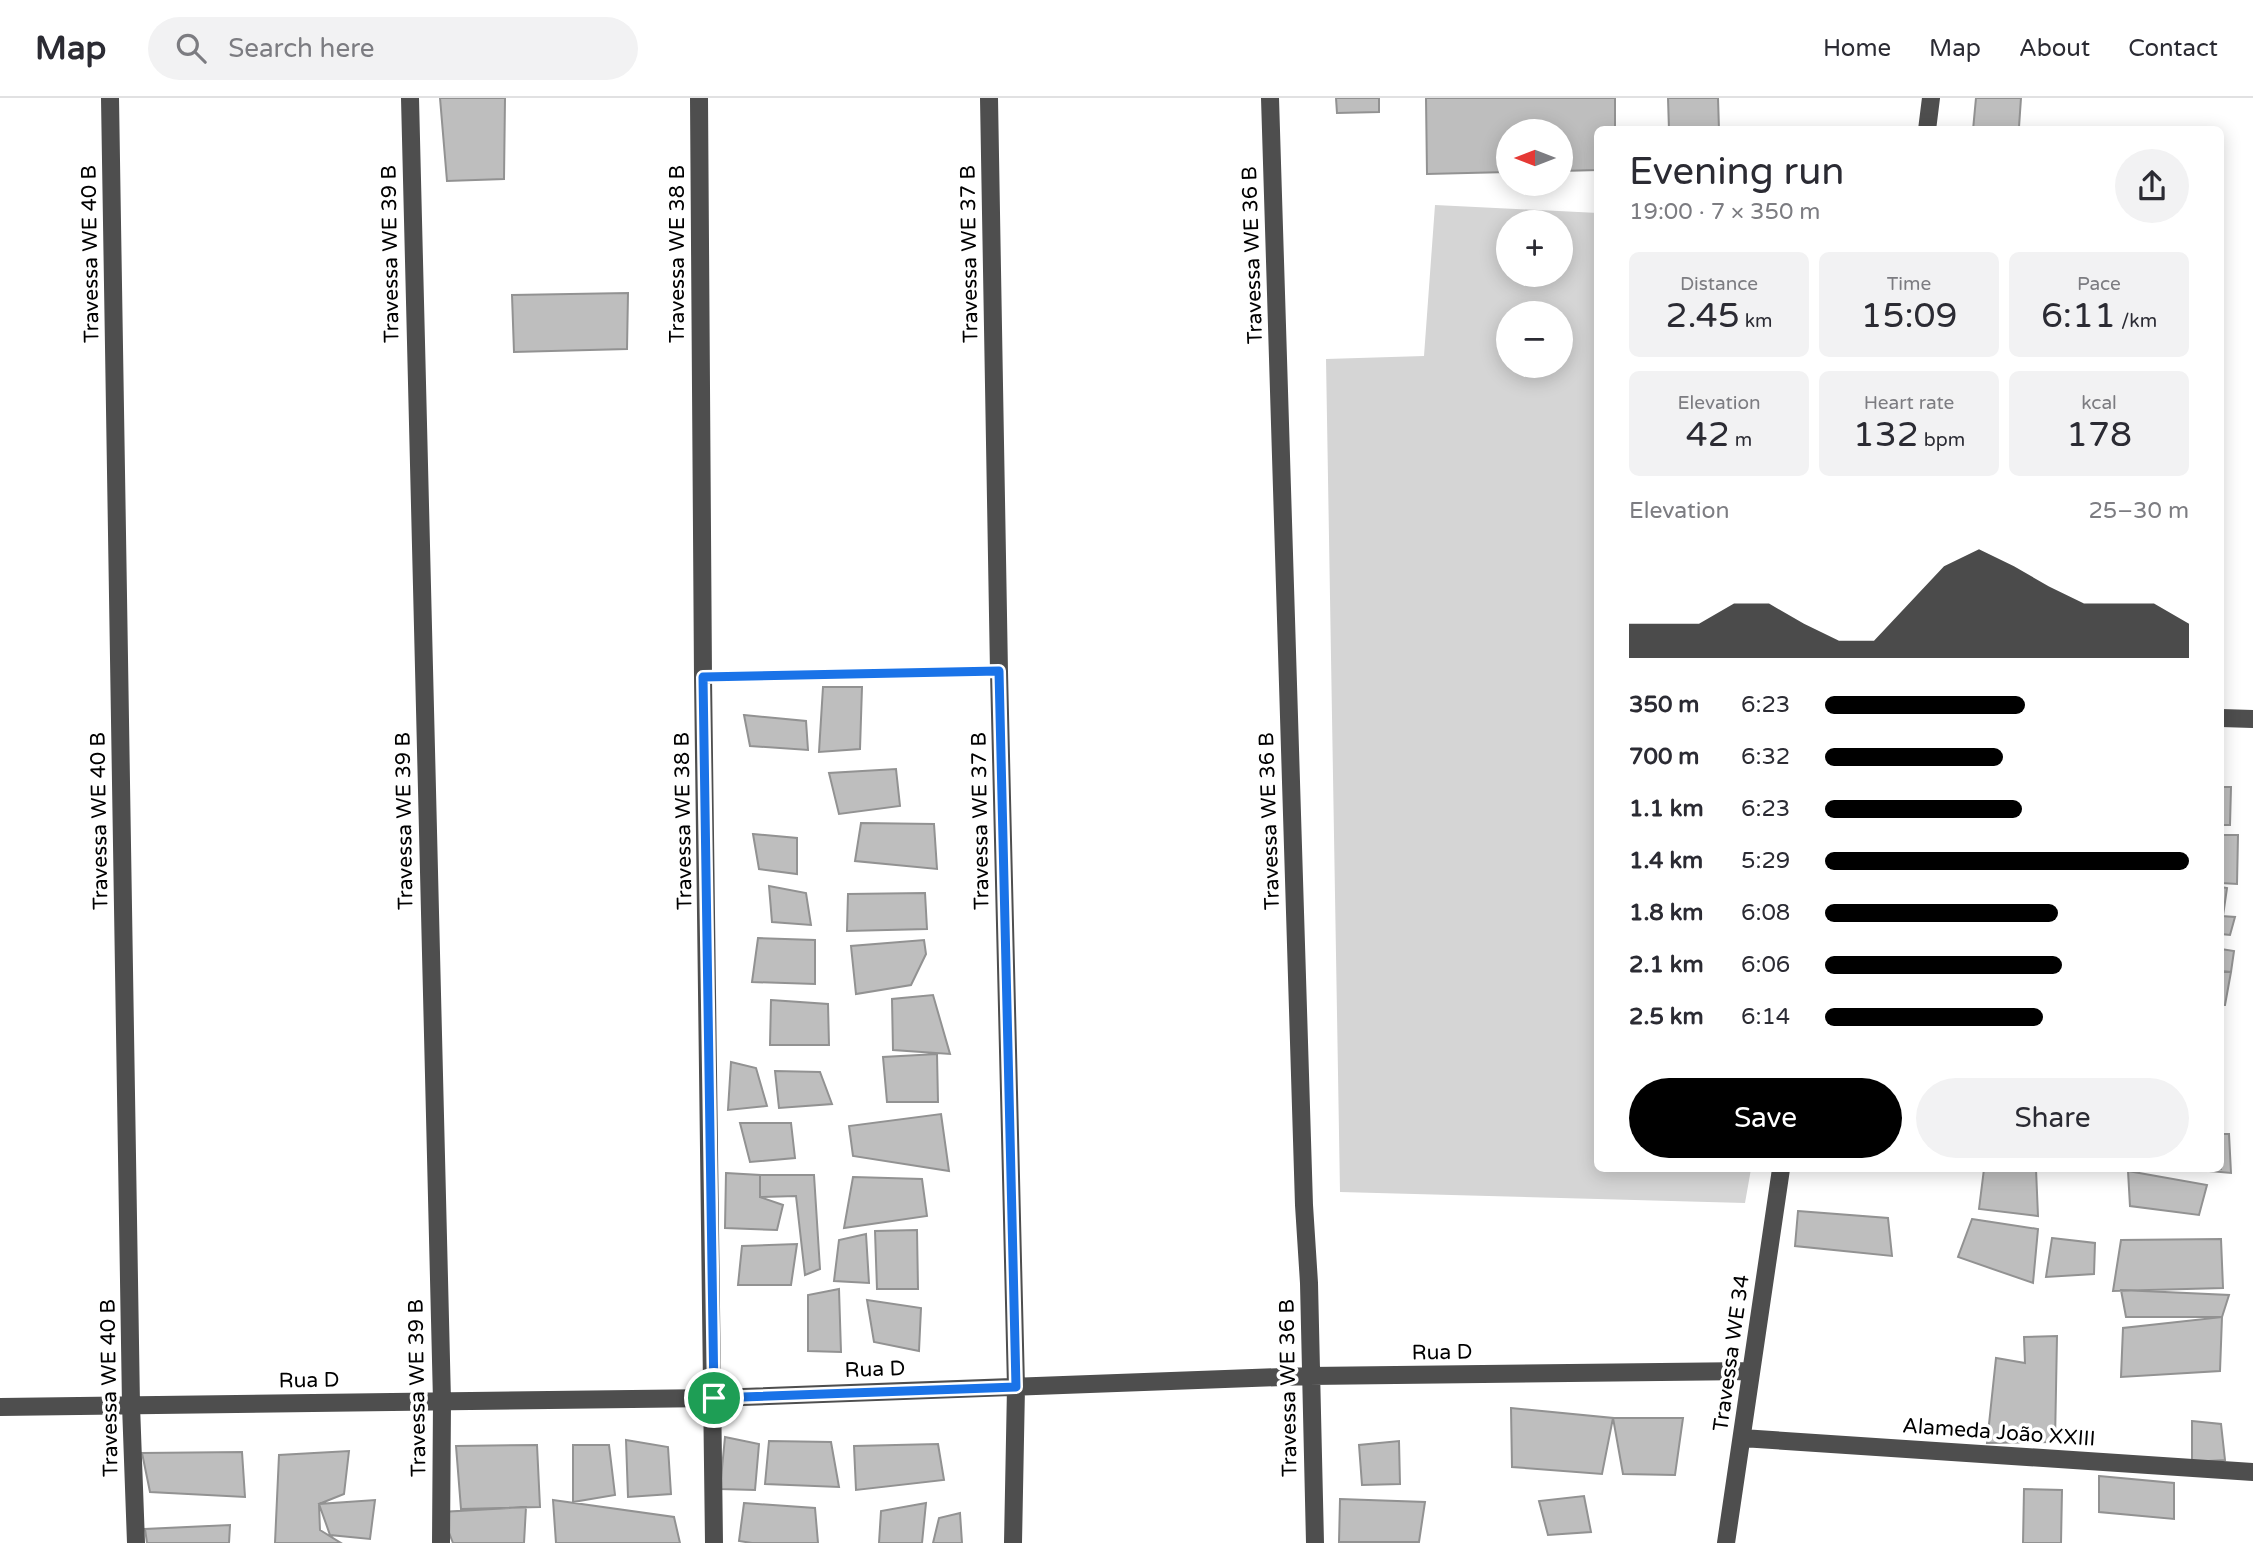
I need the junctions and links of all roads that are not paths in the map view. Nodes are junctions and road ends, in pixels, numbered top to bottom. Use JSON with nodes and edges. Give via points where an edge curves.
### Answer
{"nodes":[{"id":1,"x":110,"y":98,"type":"edge"},
{"id":2,"x":410,"y":98,"type":"edge"},
{"id":3,"x":699,"y":98,"type":"edge"},
{"id":4,"x":989,"y":98,"type":"edge"},
{"id":5,"x":1270,"y":98,"type":"edge"},
{"id":6,"x":1931,"y":98,"type":"edge"},
{"id":7,"x":1928,"y":126,"type":"edge"},
{"id":8,"x":2224,"y":718,"type":"edge"},
{"id":9,"x":2253,"y":719,"type":"edge"},
{"id":10,"x":1781,"y":1172,"type":"edge"},
{"id":11,"x":1751,"y":1371,"type":"junction"},
{"id":12,"x":1310,"y":1376,"type":"junction"},
{"id":13,"x":1016,"y":1387,"type":"junction"},
{"id":14,"x":714,"y":1398,"type":"junction"},
{"id":15,"x":442,"y":1401,"type":"junction"},
{"id":16,"x":131,"y":1405,"type":"junction"},
{"id":17,"x":0,"y":1407,"type":"edge"},
{"id":18,"x":1742,"y":1438,"type":"junction"},
{"id":19,"x":2253,"y":1472,"type":"edge"},
{"id":20,"x":136,"y":1543,"type":"edge"},
{"id":21,"x":441,"y":1543,"type":"edge"},
{"id":22,"x":714,"y":1543,"type":"edge"},
{"id":23,"x":1013,"y":1543,"type":"edge"},
{"id":24,"x":1315,"y":1543,"type":"edge"},
{"id":25,"x":1726,"y":1543,"type":"edge"}],
"edges":[{"from":1,"to":16,"type":"street","name":"Travessa WE 40 B"},
{"from":2,"to":15,"type":"street","name":"Travessa WE 39 B"},
{"from":3,"to":14,"type":"street","name":"Travessa WE 38 B"},
{"from":4,"to":13,"type":"street","name":"Travessa WE 37 B"},
{"from":5,"to":12,"type":"street","name":"Travessa WE 36 B"},
{"from":6,"to":7,"type":"street"},
{"from":8,"to":9,"type":"street"},
{"from":10,"to":11,"type":"street","name":"Travessa WE 34"},
{"from":11,"to":12,"type":"street","name":"Rua D"},
{"from":11,"to":18,"type":"street","name":"Travessa WE 34"},
{"from":12,"to":13,"type":"street","name":"Rua D"},
{"from":12,"to":24,"type":"street","name":"Travessa WE 36 B"},
{"from":13,"to":14,"type":"street","name":"Rua D"},
{"from":13,"to":23,"type":"street","name":"Travessa WE 37 B"},
{"from":14,"to":15,"type":"street","name":"Rua D"},
{"from":14,"to":22,"type":"street","name":"Travessa WE 38 B"},
{"from":15,"to":16,"type":"street","name":"Rua D"},
{"from":15,"to":21,"type":"street","name":"Travessa WE 39 B"},
{"from":16,"to":17,"type":"street","name":"Rua D"},
{"from":16,"to":20,"type":"street","name":"Travessa WE 40 B"},
{"from":18,"to":19,"type":"street","name":"Alameda João XXIII"},
{"from":18,"to":25,"type":"street","name":"Travessa WE 34"}]}
